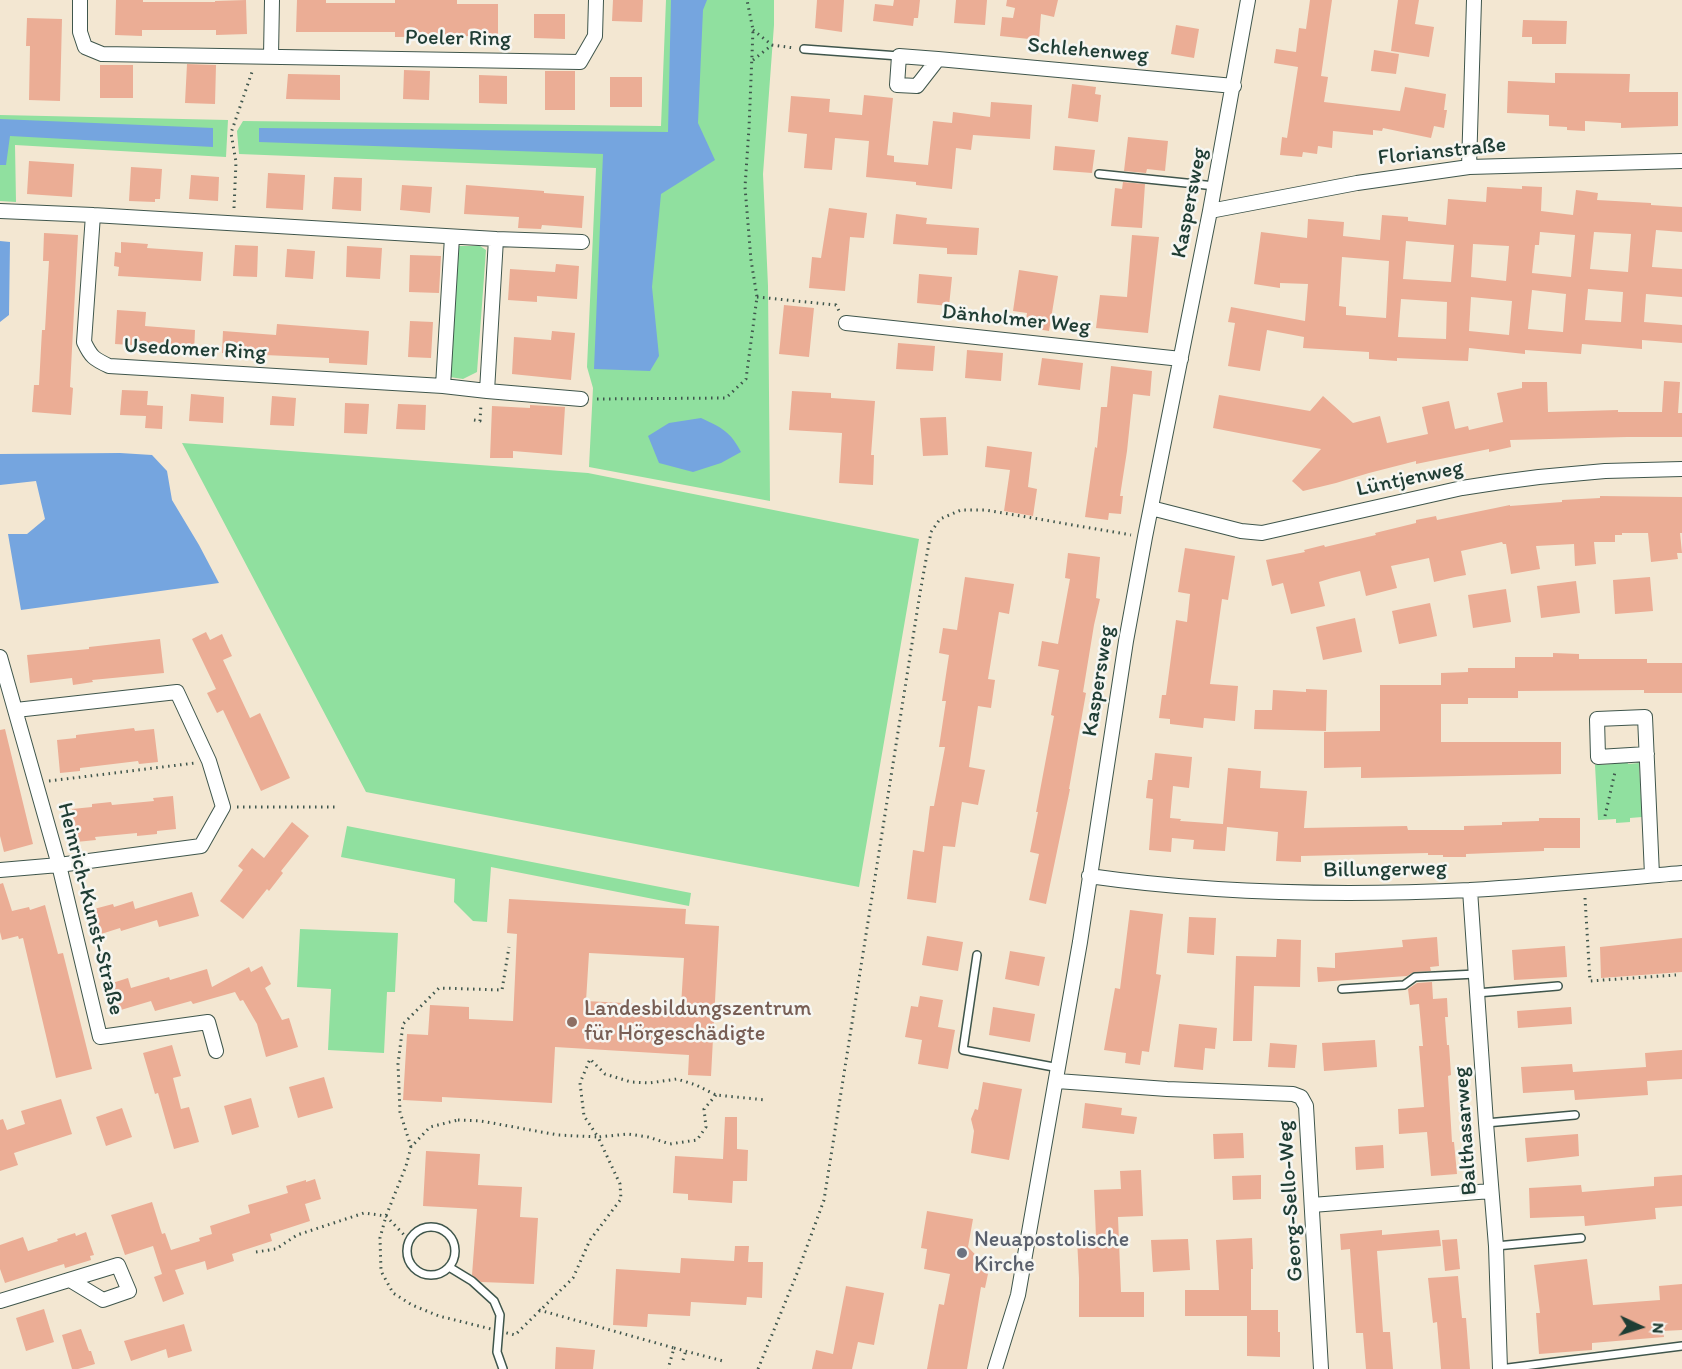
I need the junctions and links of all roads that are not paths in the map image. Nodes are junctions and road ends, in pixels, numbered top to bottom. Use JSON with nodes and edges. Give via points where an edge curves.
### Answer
{"nodes":[{"id":1,"x":80,"y":0,"type":"edge"},
{"id":2,"x":272,"y":0,"type":"edge"},
{"id":3,"x":596,"y":0,"type":"edge"},
{"id":4,"x":1248,"y":0,"type":"edge"},
{"id":5,"x":1474,"y":0,"type":"edge"},
{"id":6,"x":804,"y":49,"type":"road end"},
{"id":7,"x":264,"y":56,"type":"junction"},
{"id":8,"x":899,"y":56,"type":"junction"},
{"id":9,"x":938,"y":59,"type":"junction"},
{"id":10,"x":1234,"y":86,"type":"junction"},
{"id":11,"x":1682,"y":161,"type":"edge"},
{"id":12,"x":1468,"y":167,"type":"junction"},
{"id":13,"x":1099,"y":174,"type":"dead end"},
{"id":14,"x":1215,"y":186,"type":"junction"},
{"id":15,"x":0,"y":211,"type":"edge"},
{"id":16,"x":1210,"y":211,"type":"junction"},
{"id":17,"x":93,"y":215,"type":"junction"},
{"id":18,"x":452,"y":237,"type":"junction"},
{"id":19,"x":496,"y":239,"type":"junction"},
{"id":20,"x":582,"y":242,"type":"dead end"},
{"id":21,"x":846,"y":323,"type":"road end"},
{"id":22,"x":1181,"y":359,"type":"junction"},
{"id":23,"x":443,"y":386,"type":"junction"},
{"id":24,"x":487,"y":391,"type":"junction"},
{"id":25,"x":581,"y":399,"type":"road end"},
{"id":26,"x":1682,"y":469,"type":"edge"},
{"id":27,"x":1151,"y":508,"type":"junction"},
{"id":28,"x":0,"y":657,"type":"edge"},
{"id":29,"x":16,"y":710,"type":"junction"},
{"id":30,"x":1647,"y":754,"type":"junction"},
{"id":31,"x":58,"y":865,"type":"junction"},
{"id":32,"x":0,"y":870,"type":"edge"},
{"id":33,"x":1682,"y":873,"type":"edge"},
{"id":34,"x":1652,"y":875,"type":"junction"},
{"id":35,"x":1089,"y":876,"type":"junction"},
{"id":36,"x":1470,"y":890,"type":"junction"},
{"id":37,"x":977,"y":955,"type":"dead end"},
{"id":38,"x":1476,"y":974,"type":"junction"},
{"id":39,"x":1558,"y":986,"type":"dead end"},
{"id":40,"x":1342,"y":989,"type":"dead end"},
{"id":41,"x":1477,"y":993,"type":"junction"},
{"id":42,"x":216,"y":1051,"type":"dead end"},
{"id":43,"x":1058,"y":1074,"type":"junction"},
{"id":44,"x":1575,"y":1115,"type":"dead end"},
{"id":45,"x":1486,"y":1123,"type":"junction"},
{"id":46,"x":1491,"y":1191,"type":"junction"},
{"id":47,"x":1312,"y":1205,"type":"junction"},
{"id":48,"x":1581,"y":1238,"type":"dead end"},
{"id":49,"x":1496,"y":1246,"type":"junction"},
{"id":50,"x":449,"y":1267,"type":"junction"},
{"id":51,"x":70,"y":1280,"type":"dead end"},
{"id":52,"x":0,"y":1301,"type":"edge"},
{"id":53,"x":1682,"y":1346,"type":"edge"},
{"id":54,"x":503,"y":1369,"type":"edge"},
{"id":55,"x":995,"y":1369,"type":"edge"},
{"id":56,"x":1321,"y":1369,"type":"edge"},
{"id":57,"x":1500,"y":1369,"type":"edge"}],
"edges":[{"from":1,"to":7,"type":"street","name":"Poeler Ring","via":[[80,32],[85,47],[102,54]]},
{"from":2,"to":7,"type":"street"},
{"from":3,"to":7,"type":"street","name":"Poeler Ring","via":[[595,36],[580,62]]},
{"from":4,"to":10,"type":"street","name":"Kaspersweg"},
{"from":5,"to":12,"type":"street"},
{"from":6,"to":8,"type":"lane"},
{"from":8,"to":9,"type":"street","name":"Schlehenweg"},
{"from":8,"to":9,"type":"street","via":[[897,85],[917,86]]},
{"from":9,"to":10,"type":"street","name":"Schlehenweg"},
{"from":10,"to":14,"type":"street","name":"Kaspersweg"},
{"from":11,"to":12,"type":"street","name":"Florianstraße"},
{"from":12,"to":16,"type":"street","name":"Florianstraße"},
{"from":13,"to":14,"type":"lane"},
{"from":14,"to":16,"type":"street","name":"Kaspersweg"},
{"from":15,"to":17,"type":"street"},
{"from":16,"to":22,"type":"street","name":"Kaspersweg"},
{"from":17,"to":18,"type":"street"},
{"from":17,"to":23,"type":"street","name":"Usedomer Ring","via":[[84,342],[95,360],[109,366]]},
{"from":18,"to":19,"type":"street"},
{"from":18,"to":23,"type":"street"},
{"from":19,"to":20,"type":"street"},
{"from":19,"to":24,"type":"street"},
{"from":21,"to":22,"type":"street","name":"Dänholmer Weg"},
{"from":22,"to":27,"type":"street","name":"Kaspersweg"},
{"from":23,"to":24,"type":"street","name":"Usedomer Ring"},
{"from":24,"to":25,"type":"street","name":"Usedomer Ring"},
{"from":26,"to":27,"type":"street","name":"Lüntjenweg","via":[[1605,471],[1501,482],[1262,533]]},
{"from":27,"to":35,"type":"street","name":"Kaspersweg"},
{"from":28,"to":29,"type":"street","name":"Heinrich-Kunst-Straße"},
{"from":29,"to":31,"type":"street","name":"Heinrich-Kunst-Straße"},
{"from":29,"to":31,"type":"street","via":[[177,692],[209,761],[223,807],[201,846]]},
{"from":30,"to":30,"type":"street","via":[[1646,717],[1597,719],[1598,756]]},
{"from":30,"to":34,"type":"street"},
{"from":31,"to":32,"type":"street"},
{"from":31,"to":42,"type":"street","name":"Heinrich-Kunst-Straße","via":[[100,1038],[208,1022]]},
{"from":33,"to":34,"type":"street","name":"Billungerweg"},
{"from":34,"to":36,"type":"street","name":"Billungerweg"},
{"from":35,"to":36,"type":"street","name":"Billungerweg","via":[[1270,891]]},
{"from":35,"to":43,"type":"street","name":"Kaspersweg"},
{"from":36,"to":38,"type":"street","name":"Balthasarweg"},
{"from":37,"to":43,"type":"lane","via":[[963,1050]]},
{"from":38,"to":40,"type":"lane"},
{"from":38,"to":41,"type":"street","name":"Balthasarweg"},
{"from":39,"to":41,"type":"lane"},
{"from":41,"to":45,"type":"street","name":"Balthasarweg"},
{"from":43,"to":47,"type":"street","name":"Georg-Sello-Weg","via":[[1167,1089],[1301,1097],[1306,1106]]},
{"from":43,"to":55,"type":"street","name":"Kaspersweg","via":[[1018,1294]]},
{"from":44,"to":45,"type":"lane"},
{"from":45,"to":46,"type":"street","name":"Balthasarweg"},
{"from":46,"to":47,"type":"street"},
{"from":46,"to":49,"type":"street","name":"Balthasarweg"},
{"from":47,"to":56,"type":"street","name":"Georg-Sello-Weg"},
{"from":48,"to":49,"type":"lane"},
{"from":49,"to":57,"type":"street","name":"Balthasarweg"},
{"from":50,"to":50,"type":"lane","via":[[428,1276],[414,1269],[406,1255],[414,1233],[429,1227],[444,1231],[454,1244],[454,1260]]},
{"from":50,"to":54,"type":"lane","via":[[494,1301],[500,1315],[497,1352]]},
{"from":51,"to":52,"type":"street"},
{"from":53,"to":57,"type":"lane"}]}
